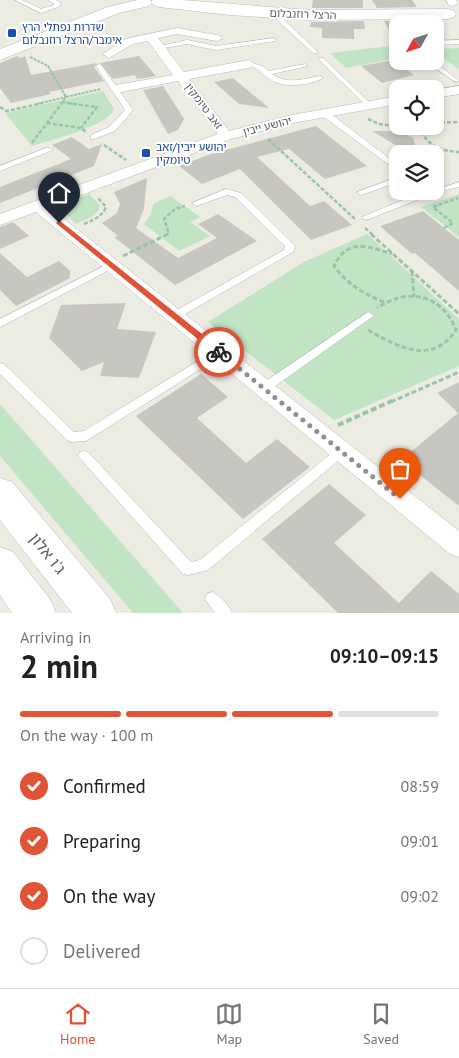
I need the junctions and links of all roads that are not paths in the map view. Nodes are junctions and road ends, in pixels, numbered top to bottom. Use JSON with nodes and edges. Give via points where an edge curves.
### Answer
{"nodes":[{"id":1,"x":18,"y":0,"type":"edge"},
{"id":2,"x":45,"y":0,"type":"edge"},
{"id":3,"x":50,"y":0,"type":"edge"},
{"id":4,"x":111,"y":0,"type":"edge"},
{"id":5,"x":188,"y":0,"type":"edge"},
{"id":6,"x":149,"y":1,"type":"edge"},
{"id":7,"x":452,"y":7,"type":"edge"},
{"id":8,"x":278,"y":14,"type":"junction"},
{"id":9,"x":217,"y":38,"type":"dead end"},
{"id":10,"x":274,"y":40,"type":"dead end"},
{"id":11,"x":154,"y":42,"type":"junction"},
{"id":12,"x":459,"y":42,"type":"edge"},
{"id":13,"x":0,"y":43,"type":"edge"},
{"id":14,"x":444,"y":43,"type":"edge"},
{"id":15,"x":8,"y":52,"type":"edge"},
{"id":16,"x":314,"y":52,"type":"dead end"},
{"id":17,"x":109,"y":54,"type":"dead end"},
{"id":18,"x":321,"y":59,"type":"dead end"},
{"id":19,"x":249,"y":64,"type":"joint"},
{"id":20,"x":99,"y":66,"type":"dead end"},
{"id":21,"x":305,"y":66,"type":"dead end"},
{"id":22,"x":435,"y":70,"type":"edge"},
{"id":23,"x":268,"y":73,"type":"junction"},
{"id":24,"x":182,"y":77,"type":"junction"},
{"id":25,"x":320,"y":78,"type":"dead end"},
{"id":26,"x":115,"y":88,"type":"junction"},
{"id":27,"x":451,"y":90,"type":"edge"},
{"id":28,"x":389,"y":102,"type":"edge"},
{"id":29,"x":369,"y":105,"type":"junction"},
{"id":30,"x":324,"y":113,"type":"junction"},
{"id":31,"x":226,"y":136,"type":"junction"},
{"id":32,"x":94,"y":137,"type":"dead end"},
{"id":33,"x":49,"y":150,"type":"dead end"},
{"id":34,"x":389,"y":162,"type":"edge"},
{"id":35,"x":0,"y":169,"type":"edge"},
{"id":36,"x":389,"y":182,"type":"edge"},
{"id":37,"x":459,"y":184,"type":"edge"},
{"id":38,"x":446,"y":188,"type":"dead end"},
{"id":39,"x":361,"y":192,"type":"dead end"},
{"id":40,"x":409,"y":200,"type":"edge"},
{"id":41,"x":196,"y":203,"type":"road end"},
{"id":42,"x":38,"y":206,"type":"junction"},
{"id":43,"x":366,"y":217,"type":"dead end"},
{"id":44,"x":0,"y":220,"type":"edge"},
{"id":45,"x":111,"y":264,"type":"junction"},
{"id":46,"x":368,"y":315,"type":"road end"},
{"id":47,"x":174,"y":316,"type":"junction"},
{"id":48,"x":0,"y":323,"type":"edge"},
{"id":49,"x":219,"y":352,"type":"junction"},
{"id":50,"x":0,"y":367,"type":"edge"},
{"id":51,"x":264,"y":388,"type":"junction"},
{"id":52,"x":342,"y":451,"type":"junction"},
{"id":53,"x":84,"y":456,"type":"dead end"},
{"id":54,"x":0,"y":493,"type":"edge"},
{"id":55,"x":459,"y":546,"type":"edge"},
{"id":56,"x":0,"y":564,"type":"edge"},
{"id":57,"x":212,"y":599,"type":"dead end"},
{"id":58,"x":36,"y":613,"type":"edge"},
{"id":59,"x":96,"y":613,"type":"edge"},
{"id":60,"x":225,"y":613,"type":"edge"}],
"edges":[{"from":1,"to":3,"type":"lane","via":[[42,11],[58,3]]},
{"from":2,"to":3,"type":"lane"},
{"from":4,"to":13,"type":"street"},
{"from":5,"to":7,"type":"street","name":"הרצל רוזנבלום","via":[[308,10]]},
{"from":6,"to":8,"type":"street","name":"הרצל רוזנבלום"},
{"from":6,"to":15,"type":"street","name":"הרצל רוזנבלום","via":[[114,10]]},
{"from":7,"to":8,"type":"street","name":"הרצל רוזנבלום","via":[[353,16]]},
{"from":8,"to":16,"type":"lane","via":[[279,19]]},
{"from":9,"to":11,"type":"street","via":[[177,31]]},
{"from":10,"to":11,"type":"lane","via":[[216,48],[187,42]]},
{"from":11,"to":17,"type":"street","via":[[129,41]]},
{"from":11,"to":24,"type":"street","name":"זאב טיומקין"},
{"from":12,"to":14,"type":"lane"},
{"from":18,"to":29,"type":"lane"},
{"from":19,"to":23,"type":"lane","via":[[263,67]]},
{"from":19,"to":24,"type":"street","name":"זאב טיומקין"},
{"from":20,"to":26,"type":"lane"},
{"from":21,"to":23,"type":"lane"},
{"from":22,"to":27,"type":"lane"},
{"from":23,"to":25,"type":"lane","via":[[287,84]]},
{"from":24,"to":26,"type":"street","name":"זאב טיומקין"},
{"from":24,"to":31,"type":"street","name":"זאב טיומקין"},
{"from":26,"to":32,"type":"lane","via":[[130,110],[112,129]]},
{"from":28,"to":29,"type":"street","name":"יהושע ייבין"},
{"from":29,"to":30,"type":"street","name":"יהושע ייבין"},
{"from":30,"to":31,"type":"street","name":"יהושע ייבין"},
{"from":30,"to":34,"type":"lane"},
{"from":31,"to":42,"type":"street","name":"יהושע ייבין"},
{"from":33,"to":35,"type":"lane"},
{"from":36,"to":39,"type":"lane"},
{"from":37,"to":38,"type":"lane"},
{"from":40,"to":43,"type":"lane"},
{"from":41,"to":47,"type":"lane","via":[[226,192],[238,196],[290,246],[288,252]]},
{"from":42,"to":44,"type":"street","name":"יהושע ייבין"},
{"from":42,"to":45,"type":"street"},
{"from":45,"to":47,"type":"street"},
{"from":45,"to":48,"type":"lane"},
{"from":46,"to":51,"type":"lane"},
{"from":47,"to":49,"type":"street"},
{"from":49,"to":50,"type":"lane","via":[[86,436],[71,437]]},
{"from":49,"to":51,"type":"street"},
{"from":51,"to":52,"type":"street"},
{"from":52,"to":53,"type":"lane","via":[[203,566],[188,569]]},
{"from":52,"to":55,"type":"street"},
{"from":54,"to":59,"type":"street","name":"ג'ו אלון"},
{"from":56,"to":58,"type":"street"},
{"from":57,"to":60,"type":"lane"}]}
